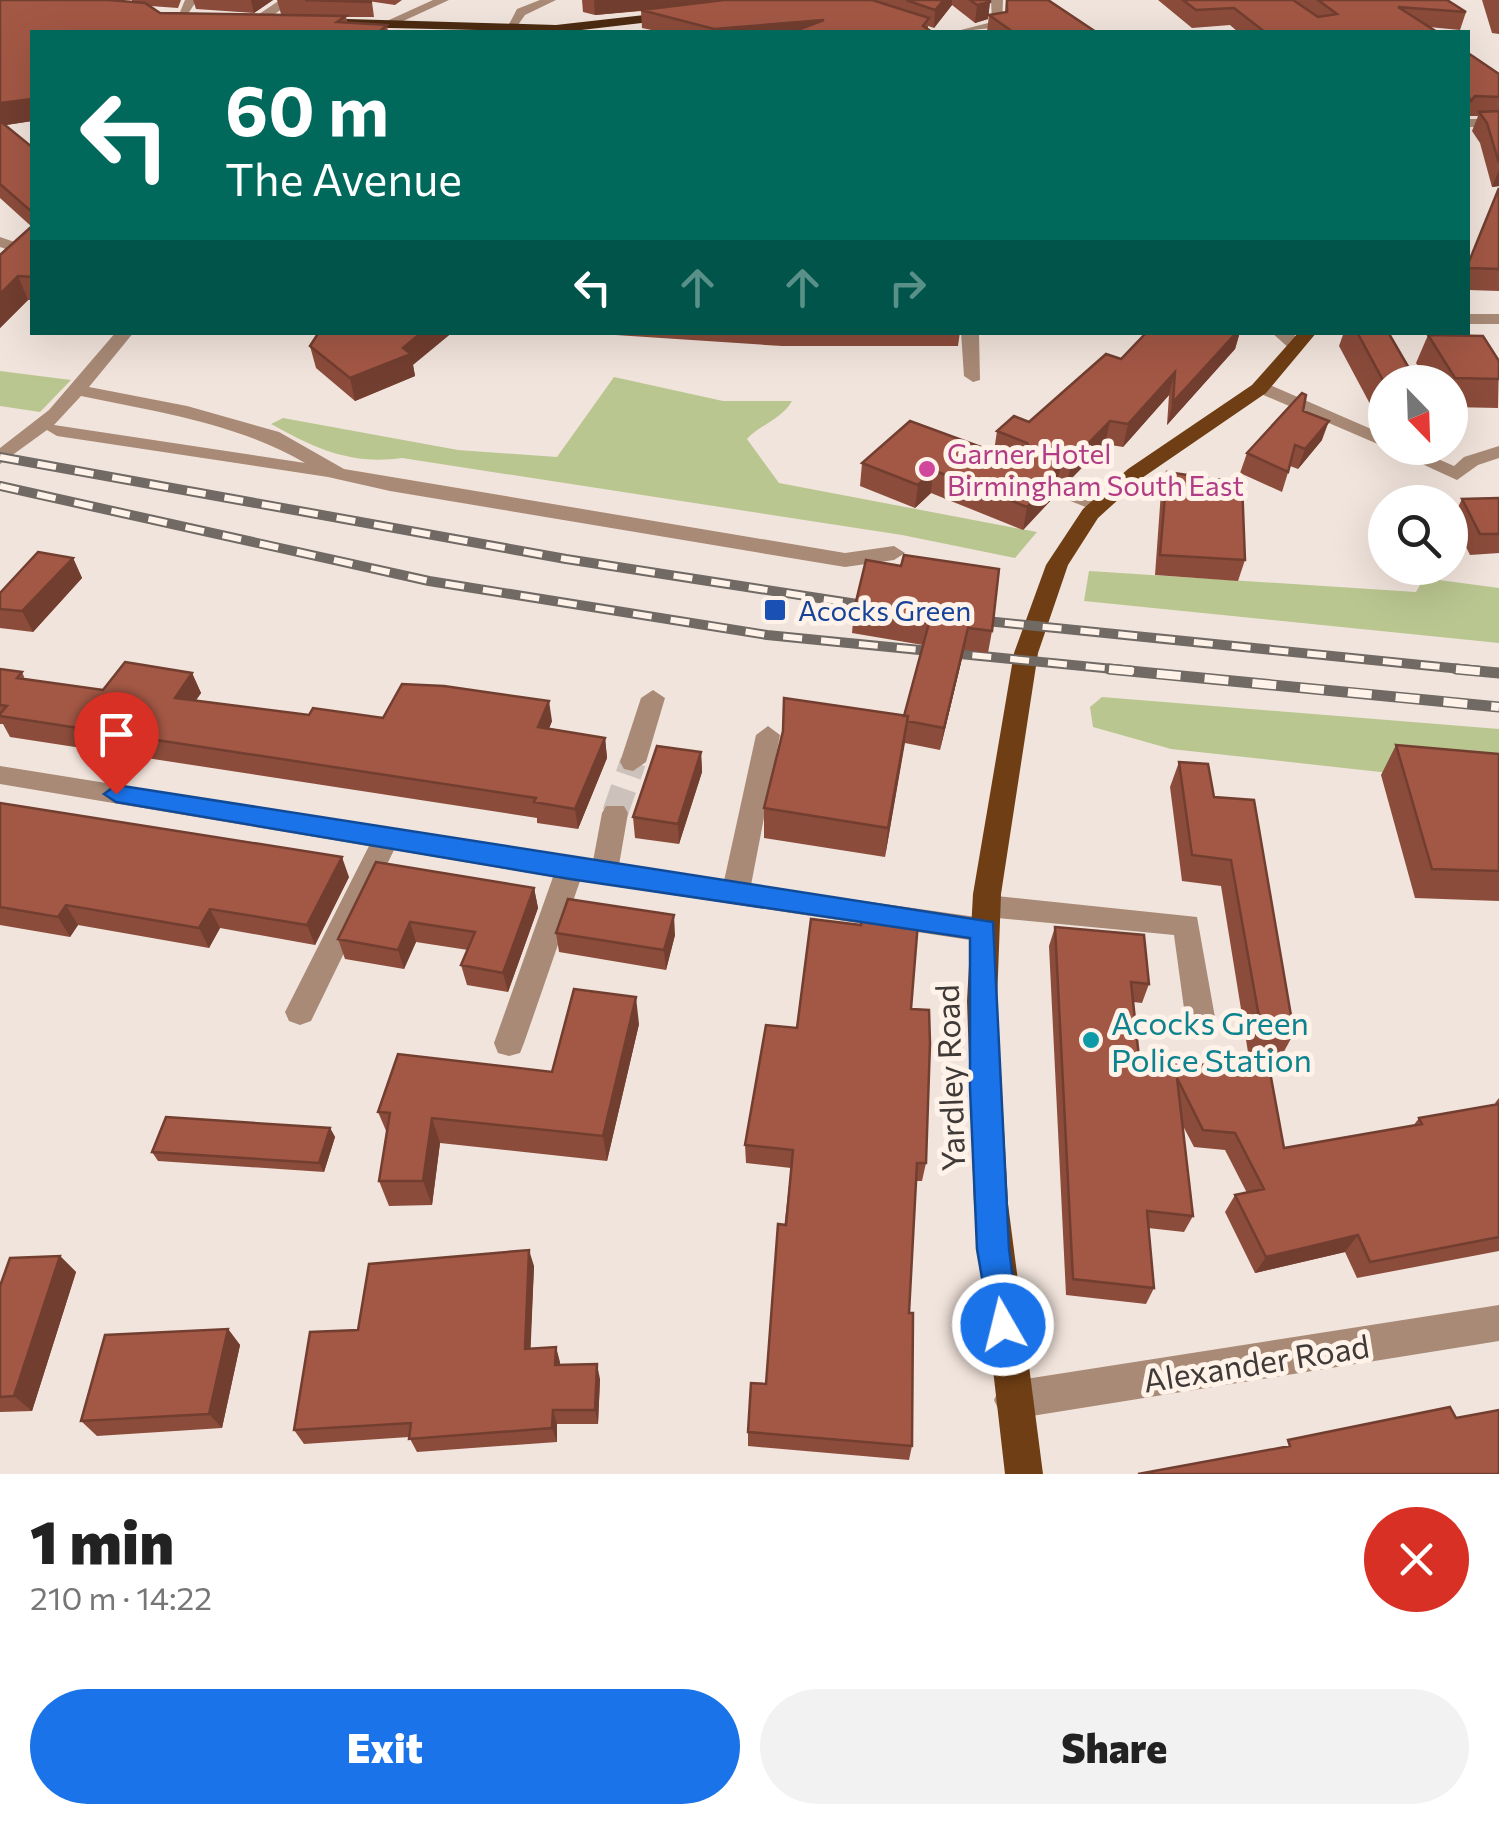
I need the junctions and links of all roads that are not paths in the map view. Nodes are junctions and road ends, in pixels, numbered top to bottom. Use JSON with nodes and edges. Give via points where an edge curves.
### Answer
{"nodes":[{"id":1,"x":288,"y":0,"type":"edge"},
{"id":2,"x":444,"y":0,"type":"edge"},
{"id":3,"x":550,"y":0,"type":"edge"},
{"id":4,"x":997,"y":0,"type":"edge"},
{"id":5,"x":693,"y":13,"type":"edge"},
{"id":6,"x":198,"y":15,"type":"edge"},
{"id":7,"x":177,"y":16,"type":"edge"},
{"id":8,"x":280,"y":20,"type":"edge"},
{"id":9,"x":320,"y":22,"type":"edge"},
{"id":10,"x":340,"y":23,"type":"junction"},
{"id":11,"x":256,"y":25,"type":"edge"},
{"id":12,"x":381,"y":25,"type":"junction"},
{"id":13,"x":509,"y":28,"type":"junction"},
{"id":14,"x":413,"y":30,"type":"edge"},
{"id":15,"x":583,"y":30,"type":"edge"},
{"id":16,"x":969,"y":30,"type":"edge"},
{"id":17,"x":1470,"y":123,"type":"edge"},
{"id":18,"x":1499,"y":123,"type":"edge"},
{"id":19,"x":0,"y":242,"type":"edge"},
{"id":20,"x":30,"y":252,"type":"edge"},
{"id":21,"x":1470,"y":319,"type":"edge"},
{"id":22,"x":1499,"y":319,"type":"edge"},
{"id":23,"x":123,"y":335,"type":"edge"},
{"id":24,"x":970,"y":335,"type":"edge"},
{"id":25,"x":1303,"y":339,"type":"edge"},
{"id":26,"x":973,"y":376,"type":"dead end"},
{"id":27,"x":1261,"y":388,"type":"junction"},
{"id":28,"x":77,"y":390,"type":"junction"},
{"id":29,"x":57,"y":422,"type":"junction"},
{"id":30,"x":1368,"y":435,"type":"edge"},
{"id":31,"x":1499,"y":452,"type":"edge"},
{"id":32,"x":0,"y":458,"type":"edge"},
{"id":33,"x":1468,"y":464,"type":"edge"},
{"id":34,"x":1436,"y":465,"type":"edge"},
{"id":35,"x":1466,"y":465,"type":"edge"},
{"id":36,"x":338,"y":474,"type":"junction"},
{"id":37,"x":1060,"y":490,"type":"edge"},
{"id":38,"x":1098,"y":506,"type":"junction"},
{"id":39,"x":894,"y":553,"type":"dead end"},
{"id":40,"x":653,"y":698,"type":"dead end"},
{"id":41,"x":768,"y":735,"type":"dead end"},
{"id":42,"x":633,"y":762,"type":"tunnel mouth"},
{"id":43,"x":0,"y":775,"type":"edge"},
{"id":44,"x":615,"y":813,"type":"tunnel mouth"},
{"id":45,"x":387,"y":838,"type":"junction"},
{"id":46,"x":570,"y":869,"type":"junction"},
{"id":47,"x":604,"y":874,"type":"junction"},
{"id":48,"x":735,"y":894,"type":"junction"},
{"id":49,"x":985,"y":918,"type":"junction"},
{"id":50,"x":300,"y":1012,"type":"dead end"},
{"id":51,"x":1201,"y":1022,"type":"dead end"},
{"id":52,"x":508,"y":1043,"type":"dead end"},
{"id":53,"x":1499,"y":1322,"type":"edge"},
{"id":54,"x":1013,"y":1400,"type":"junction"},
{"id":55,"x":1024,"y":1474,"type":"edge"}],
"edges":[{"from":1,"to":11,"type":"street"},
{"from":2,"to":12,"type":"street"},
{"from":3,"to":13,"type":"street","via":[[521,12]]},
{"from":4,"to":16,"type":"street","via":[[998,24]]},
{"from":5,"to":15,"type":"highway"},
{"from":6,"to":7,"type":"highway"},
{"from":8,"to":11,"type":"highway"},
{"from":9,"to":10,"type":"highway"},
{"from":10,"to":12,"type":"highway"},
{"from":10,"to":12,"type":"street","via":[[356,8],[395,11]]},
{"from":12,"to":14,"type":"highway"},
{"from":13,"to":14,"type":"highway"},
{"from":13,"to":15,"type":"highway"},
{"from":17,"to":18,"type":"street"},
{"from":19,"to":20,"type":"street"},
{"from":21,"to":22,"type":"street"},
{"from":23,"to":28,"type":"street"},
{"from":24,"to":26,"type":"street"},
{"from":25,"to":27,"type":"main road","name":"Yardley Road"},
{"from":27,"to":30,"type":"street"},
{"from":27,"to":38,"type":"main road","name":"Yardley Road","via":[[1124,478]]},
{"from":28,"to":29,"type":"street"},
{"from":28,"to":36,"type":"street","via":[[272,436]]},
{"from":29,"to":32,"type":"street"},
{"from":29,"to":36,"type":"street"},
{"from":31,"to":33,"type":"street"},
{"from":34,"to":35,"type":"street","via":[[1456,474]]},
{"from":36,"to":39,"type":"street","via":[[845,560]]},
{"from":37,"to":38,"type":"street"},
{"from":38,"to":49,"type":"main road","name":"Yardley Road","via":[[1054,576],[1018,679]]},
{"from":40,"to":42,"type":"street"},
{"from":41,"to":48,"type":"street"},
{"from":43,"to":45,"type":"street"},
{"from":44,"to":47,"type":"street"},
{"from":45,"to":46,"type":"street"},
{"from":45,"to":50,"type":"street"},
{"from":46,"to":47,"type":"street"},
{"from":46,"to":52,"type":"street"},
{"from":47,"to":48,"type":"street"},
{"from":48,"to":49,"type":"street"},
{"from":49,"to":51,"type":"street","via":[[1187,925]]},
{"from":49,"to":54,"type":"main road","name":"Yardley Road","via":[[984,1088],[993,1249]]},
{"from":53,"to":54,"type":"street","name":"Alexander Road"},
{"from":54,"to":55,"type":"main road","name":"Yardley Road"}]}
